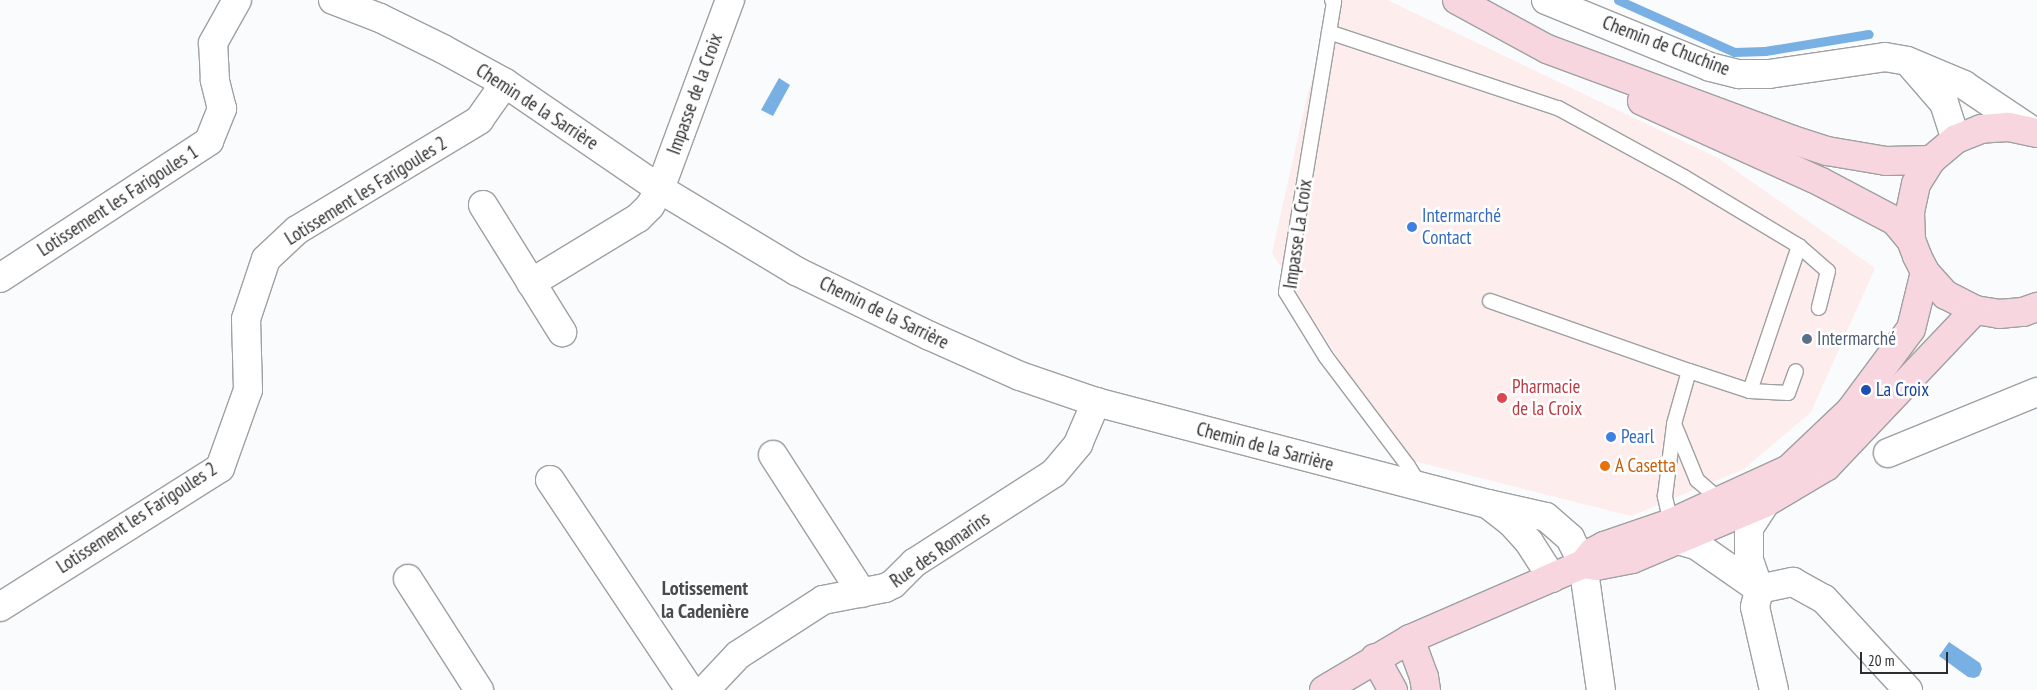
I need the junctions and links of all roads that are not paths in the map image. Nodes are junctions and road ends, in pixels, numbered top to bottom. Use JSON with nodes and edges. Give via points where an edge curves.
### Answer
{"nodes":[{"id":1,"x":237,"y":0,"type":"edge"},
{"id":2,"x":333,"y":0,"type":"edge"},
{"id":3,"x":730,"y":0,"type":"edge"},
{"id":4,"x":1332,"y":0,"type":"edge"},
{"id":5,"x":1457,"y":0,"type":"edge"},
{"id":6,"x":1546,"y":0,"type":"edge"},
{"id":7,"x":1329,"y":32,"type":"junction"},
{"id":8,"x":1547,"y":49,"type":"junction"},
{"id":9,"x":1908,"y":61,"type":"junction"},
{"id":10,"x":505,"y":84,"type":"junction"},
{"id":11,"x":2036,"y":132,"type":"edge"},
{"id":12,"x":1956,"y":139,"type":"junction"},
{"id":13,"x":1930,"y":160,"type":"junction"},
{"id":14,"x":660,"y":189,"type":"junction"},
{"id":15,"x":484,"y":205,"type":"dead end"},
{"id":16,"x":1911,"y":240,"type":"junction"},
{"id":17,"x":1799,"y":246,"type":"junction"},
{"id":18,"x":1925,"y":272,"type":"junction"},
{"id":19,"x":0,"y":278,"type":"edge"},
{"id":20,"x":531,"y":283,"type":"junction"},
{"id":21,"x":1490,"y":301,"type":"dead end"},
{"id":22,"x":2037,"y":307,"type":"edge"},
{"id":23,"x":1819,"y":308,"type":"dead end"},
{"id":24,"x":1975,"y":310,"type":"junction"},
{"id":25,"x":562,"y":332,"type":"dead end"},
{"id":26,"x":1689,"y":371,"type":"junction"},
{"id":27,"x":1796,"y":371,"type":"dead end"},
{"id":28,"x":1750,"y":391,"type":"junction"},
{"id":29,"x":2037,"y":392,"type":"edge"},
{"id":30,"x":1096,"y":402,"type":"junction"},
{"id":31,"x":1674,"y":424,"type":"junction"},
{"id":32,"x":1888,"y":453,"type":"dead end"},
{"id":33,"x":773,"y":455,"type":"dead end"},
{"id":34,"x":550,"y":480,"type":"dead end"},
{"id":35,"x":1422,"y":489,"type":"junction"},
{"id":36,"x":1720,"y":500,"type":"junction"},
{"id":37,"x":1765,"y":503,"type":"junction"},
{"id":38,"x":1488,"y":504,"type":"junction"},
{"id":39,"x":1675,"y":531,"type":"junction"},
{"id":40,"x":1583,"y":564,"type":"junction"},
{"id":41,"x":1552,"y":578,"type":"junction"},
{"id":42,"x":408,"y":579,"type":"dead end"},
{"id":43,"x":1759,"y":589,"type":"junction"},
{"id":44,"x":862,"y":593,"type":"junction"},
{"id":45,"x":0,"y":608,"type":"edge"},
{"id":46,"x":1410,"y":639,"type":"junction"},
{"id":47,"x":1375,"y":658,"type":"junction"},
{"id":48,"x":479,"y":690,"type":"edge"},
{"id":49,"x":690,"y":690,"type":"edge"},
{"id":50,"x":705,"y":690,"type":"edge"},
{"id":51,"x":1324,"y":690,"type":"edge"},
{"id":52,"x":1393,"y":690,"type":"edge"},
{"id":53,"x":1426,"y":690,"type":"edge"},
{"id":54,"x":1601,"y":690,"type":"edge"},
{"id":55,"x":1774,"y":690,"type":"edge"},
{"id":56,"x":1908,"y":690,"type":"edge"}],
"edges":[{"from":1,"to":19,"type":"street","name":"Lotissement les Farigoules 1","via":[[213,43],[215,80],[222,109],[209,141]]},
{"from":2,"to":10,"type":"street","name":"Chemin de la Sarrière","via":[[380,18]]},
{"from":3,"to":14,"type":"street","name":"Impasse de la Croix"},
{"from":4,"to":7,"type":"lane","name":"Impasse La Croix"},
{"from":5,"to":8,"type":"street"},
{"from":6,"to":9,"type":"street","name":"Chemin de Chuchine","via":[[1710,67],[1739,74],[1769,74],[1885,58]]},
{"from":7,"to":17,"type":"lane","via":[[1558,108],[1684,176]]},
{"from":7,"to":35,"type":"lane","name":"Impasse La Croix","via":[[1286,292],[1326,357]]},
{"from":8,"to":13,"type":"street","via":[[1827,151],[1886,161]]},
{"from":8,"to":16,"type":"street","via":[[1567,65],[1837,190],[1895,221]]},
{"from":9,"to":11,"type":"street","name":"Chemin de Chuchine","via":[[1964,85]]},
{"from":9,"to":12,"type":"street","via":[[1944,103]]},
{"from":10,"to":14,"type":"street","name":"Chemin de la Sarrière"},
{"from":10,"to":45,"type":"street","name":"Lotissement les Farigoules 2","via":[[480,120],[297,230],[266,258],[246,320],[248,390],[220,468]]},
{"from":11,"to":12,"type":"street","via":[[2008,127],[1981,129]]},
{"from":12,"to":13,"type":"street"},
{"from":13,"to":16,"type":"street","via":[[1916,184],[1910,212]]},
{"from":14,"to":20,"type":"street","name":"Impasse de la Croix","via":[[638,218]]},
{"from":14,"to":30,"type":"street","name":"Chemin de la Sarrière","via":[[805,276],[1020,376]]},
{"from":15,"to":20,"type":"street"},
{"from":16,"to":18,"type":"street"},
{"from":17,"to":23,"type":"lane","via":[[1828,272]]},
{"from":17,"to":28,"type":"lane"},
{"from":18,"to":24,"type":"street","via":[[1946,295]]},
{"from":18,"to":36,"type":"street","via":[[1911,329],[1850,411],[1789,468]]},
{"from":20,"to":25,"type":"street"},
{"from":21,"to":26,"type":"lane"},
{"from":22,"to":24,"type":"street","via":[[1999,314]]},
{"from":24,"to":37,"type":"street","via":[[1827,466]]},
{"from":26,"to":28,"type":"lane"},
{"from":26,"to":31,"type":"lane"},
{"from":27,"to":28,"type":"lane","via":[[1788,393]]},
{"from":29,"to":32,"type":"street"},
{"from":30,"to":35,"type":"street","name":"Chemin de la Sarrière"},
{"from":30,"to":44,"type":"street","name":"Rue des Romarins","via":[[1078,444],[1054,473],[914,563],[893,584]]},
{"from":31,"to":36,"type":"lane","via":[[1697,480]]},
{"from":31,"to":39,"type":"lane","via":[[1665,496]]},
{"from":33,"to":44,"type":"street"},
{"from":34,"to":49,"type":"street"},
{"from":35,"to":38,"type":"street","name":"Chemin de la Sarrière"},
{"from":36,"to":39,"type":"street"},
{"from":37,"to":39,"type":"street"},
{"from":37,"to":43,"type":"street","via":[[1749,528],[1749,560]]},
{"from":38,"to":40,"type":"street","name":"Chemin de la Sarrière","via":[[1546,517],[1570,538]]},
{"from":38,"to":41,"type":"street","via":[[1530,542]]},
{"from":39,"to":40,"type":"street","via":[[1604,546],[1593,552]]},
{"from":39,"to":43,"type":"street"},
{"from":40,"to":41,"type":"street"},
{"from":40,"to":54,"type":"street","name":"Chemin de la Sarrière"},
{"from":41,"to":46,"type":"street"},
{"from":42,"to":48,"type":"street"},
{"from":43,"to":55,"type":"street","via":[[1756,607]]},
{"from":43,"to":56,"type":"street","via":[[1793,582],[1824,599]]},
{"from":44,"to":50,"type":"street","name":"Rue des Romarins","via":[[823,600],[738,655]]},
{"from":46,"to":47,"type":"street"},
{"from":46,"to":53,"type":"street"},
{"from":47,"to":51,"type":"street"},
{"from":47,"to":52,"type":"street"}]}
